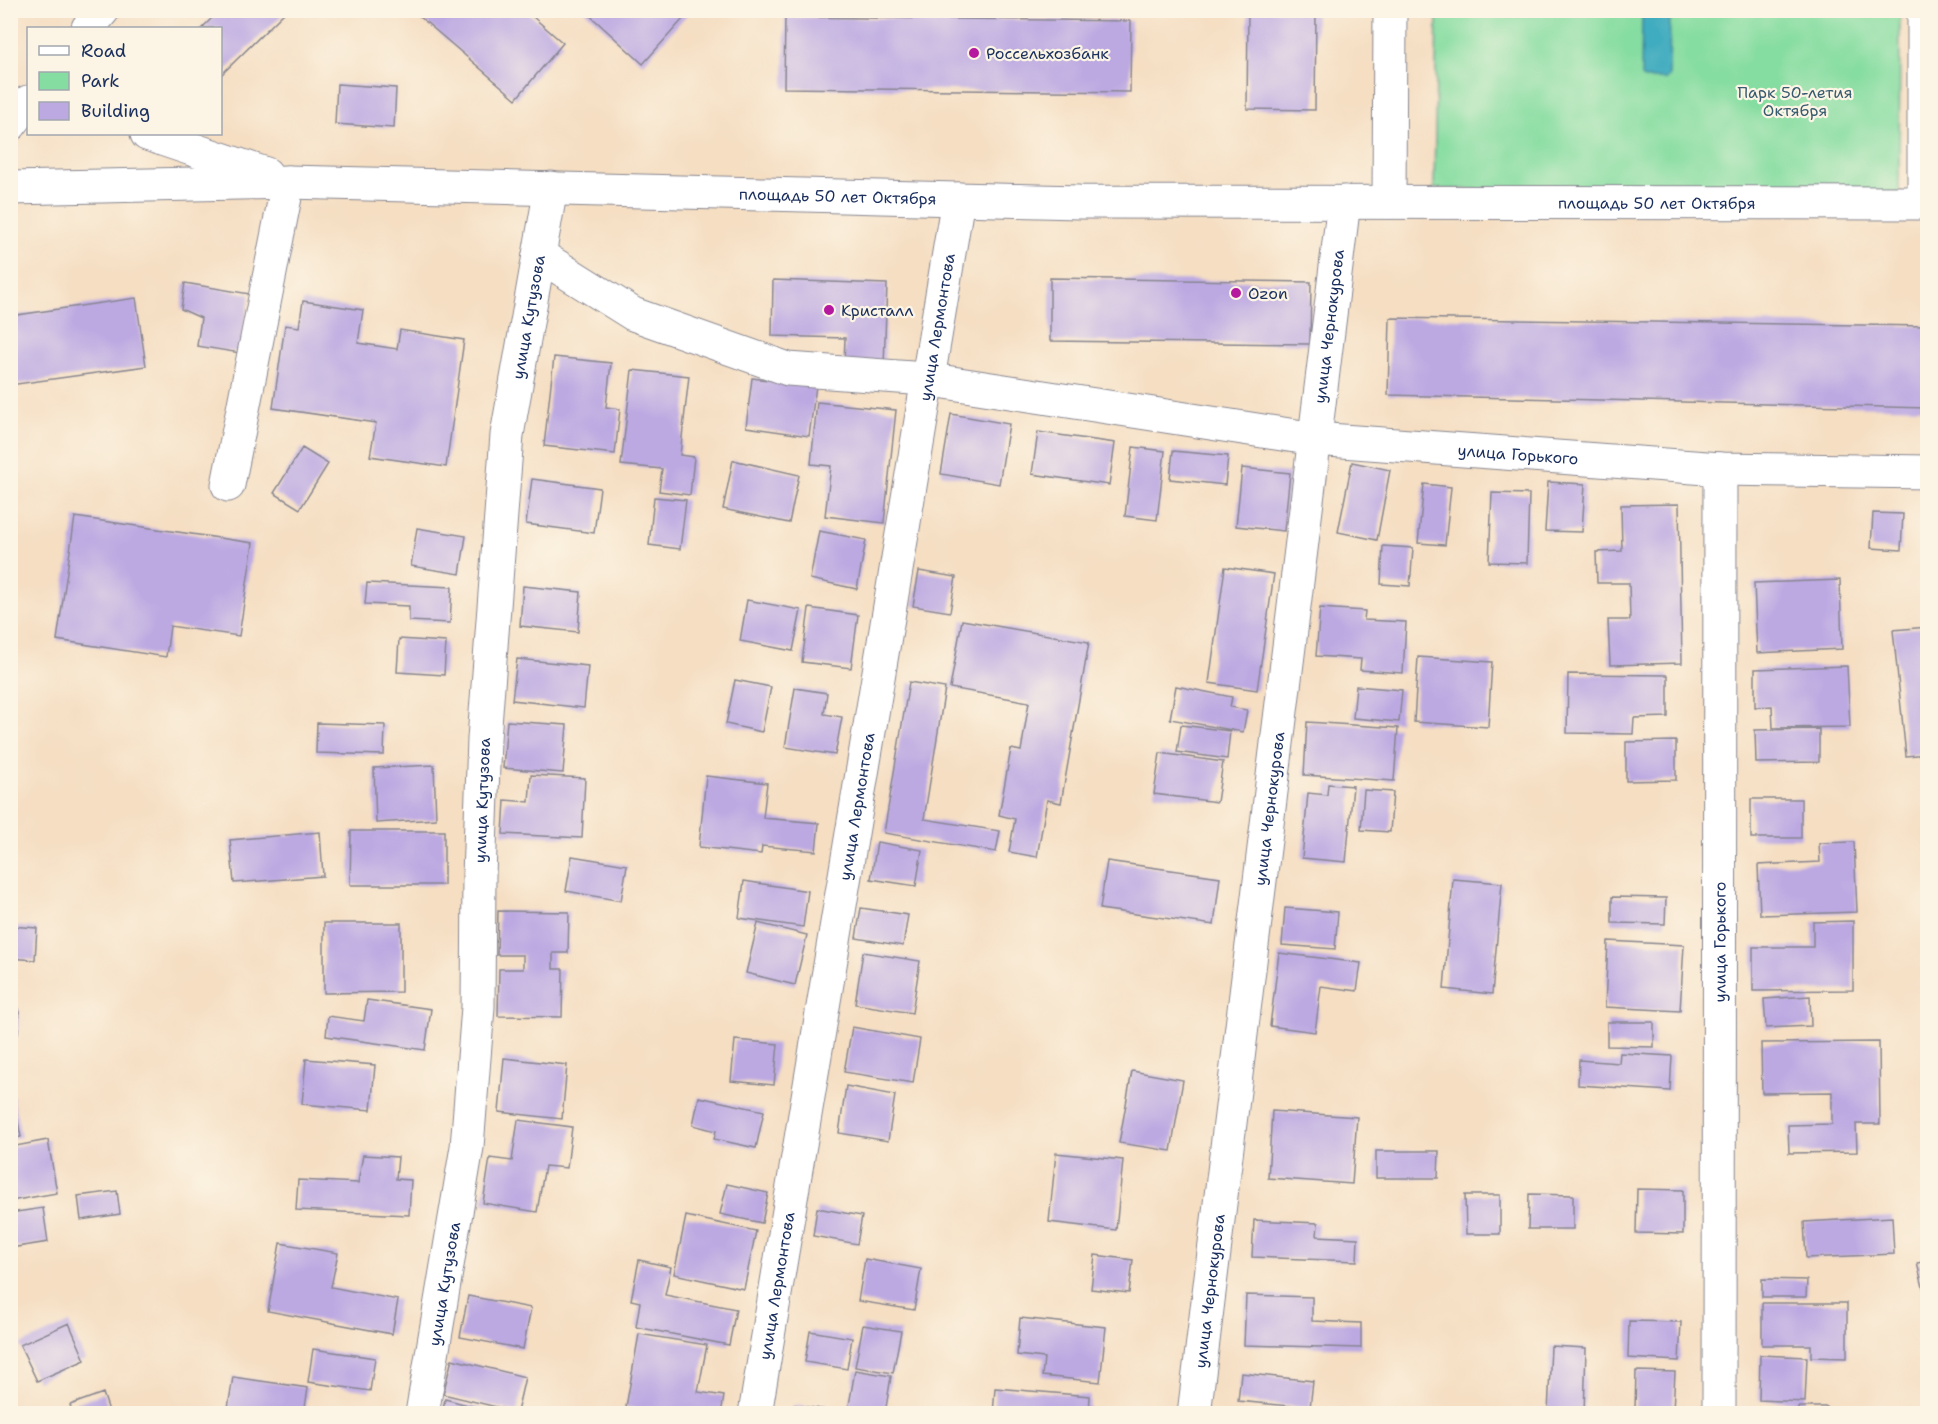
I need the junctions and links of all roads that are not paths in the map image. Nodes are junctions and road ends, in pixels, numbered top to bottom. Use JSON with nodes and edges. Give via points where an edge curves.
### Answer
{"nodes":[{"id":1,"x":103,"y":10,"type":"edge"},
{"id":2,"x":1390,"y":10,"type":"edge"},
{"id":3,"x":1924,"y":10,"type":"edge"},
{"id":4,"x":89,"y":27,"type":"edge"},
{"id":5,"x":27,"y":103,"type":"edge"},
{"id":6,"x":10,"y":125,"type":"edge"},
{"id":7,"x":150,"y":135,"type":"edge"},
{"id":8,"x":288,"y":182,"type":"junction"},
{"id":9,"x":10,"y":188,"type":"edge"},
{"id":10,"x":551,"y":188,"type":"junction"},
{"id":11,"x":957,"y":199,"type":"junction"},
{"id":12,"x":1344,"y":202,"type":"junction"},
{"id":13,"x":1389,"y":202,"type":"junction"},
{"id":14,"x":1926,"y":203,"type":"edge"},
{"id":15,"x":539,"y":255,"type":"junction"},
{"id":16,"x":927,"y":379,"type":"junction"},
{"id":17,"x":1315,"y":439,"type":"junction"},
{"id":18,"x":1720,"y":469,"type":"junction"},
{"id":19,"x":1928,"y":472,"type":"edge"},
{"id":20,"x":228,"y":485,"type":"dead end"},
{"id":21,"x":422,"y":1413,"type":"edge"},
{"id":22,"x":755,"y":1413,"type":"edge"},
{"id":23,"x":1194,"y":1413,"type":"edge"},
{"id":24,"x":1719,"y":1413,"type":"edge"}],
"edges":[{"from":1,"to":4,"type":"street"},
{"from":2,"to":13,"type":"street"},
{"from":3,"to":14,"type":"street","name":"площадь 50 лет Октября"},
{"from":5,"to":6,"type":"street"},
{"from":7,"to":8,"type":"street"},
{"from":8,"to":9,"type":"street"},
{"from":8,"to":10,"type":"street","name":"площадь 50 лет Октября"},
{"from":8,"to":20,"type":"street"},
{"from":10,"to":11,"type":"street","name":"площадь 50 лет Октября"},
{"from":10,"to":15,"type":"street","name":"улица Кутузова"},
{"from":11,"to":12,"type":"street","name":"площадь 50 лет Октября"},
{"from":11,"to":16,"type":"street","name":"улица Лермонтова"},
{"from":12,"to":13,"type":"street","name":"площадь 50 лет Октября"},
{"from":12,"to":17,"type":"street","name":"улица Чернокурова"},
{"from":13,"to":14,"type":"street","name":"площадь 50 лет Октября"},
{"from":15,"to":16,"type":"street","name":"улица Горького","via":[[633,314],[788,369]]},
{"from":15,"to":21,"type":"street","name":"улица Кутузова","via":[[507,435],[484,739],[478,1007],[467,1147]]},
{"from":16,"to":17,"type":"street","name":"улица Горького"},
{"from":16,"to":22,"type":"street","name":"улица Лермонтова"},
{"from":17,"to":18,"type":"street","name":"улица Горького"},
{"from":17,"to":23,"type":"street","name":"улица Чернокурова"},
{"from":18,"to":19,"type":"street","name":"улица Горького"},
{"from":18,"to":24,"type":"street","name":"улица Горького"}]}
